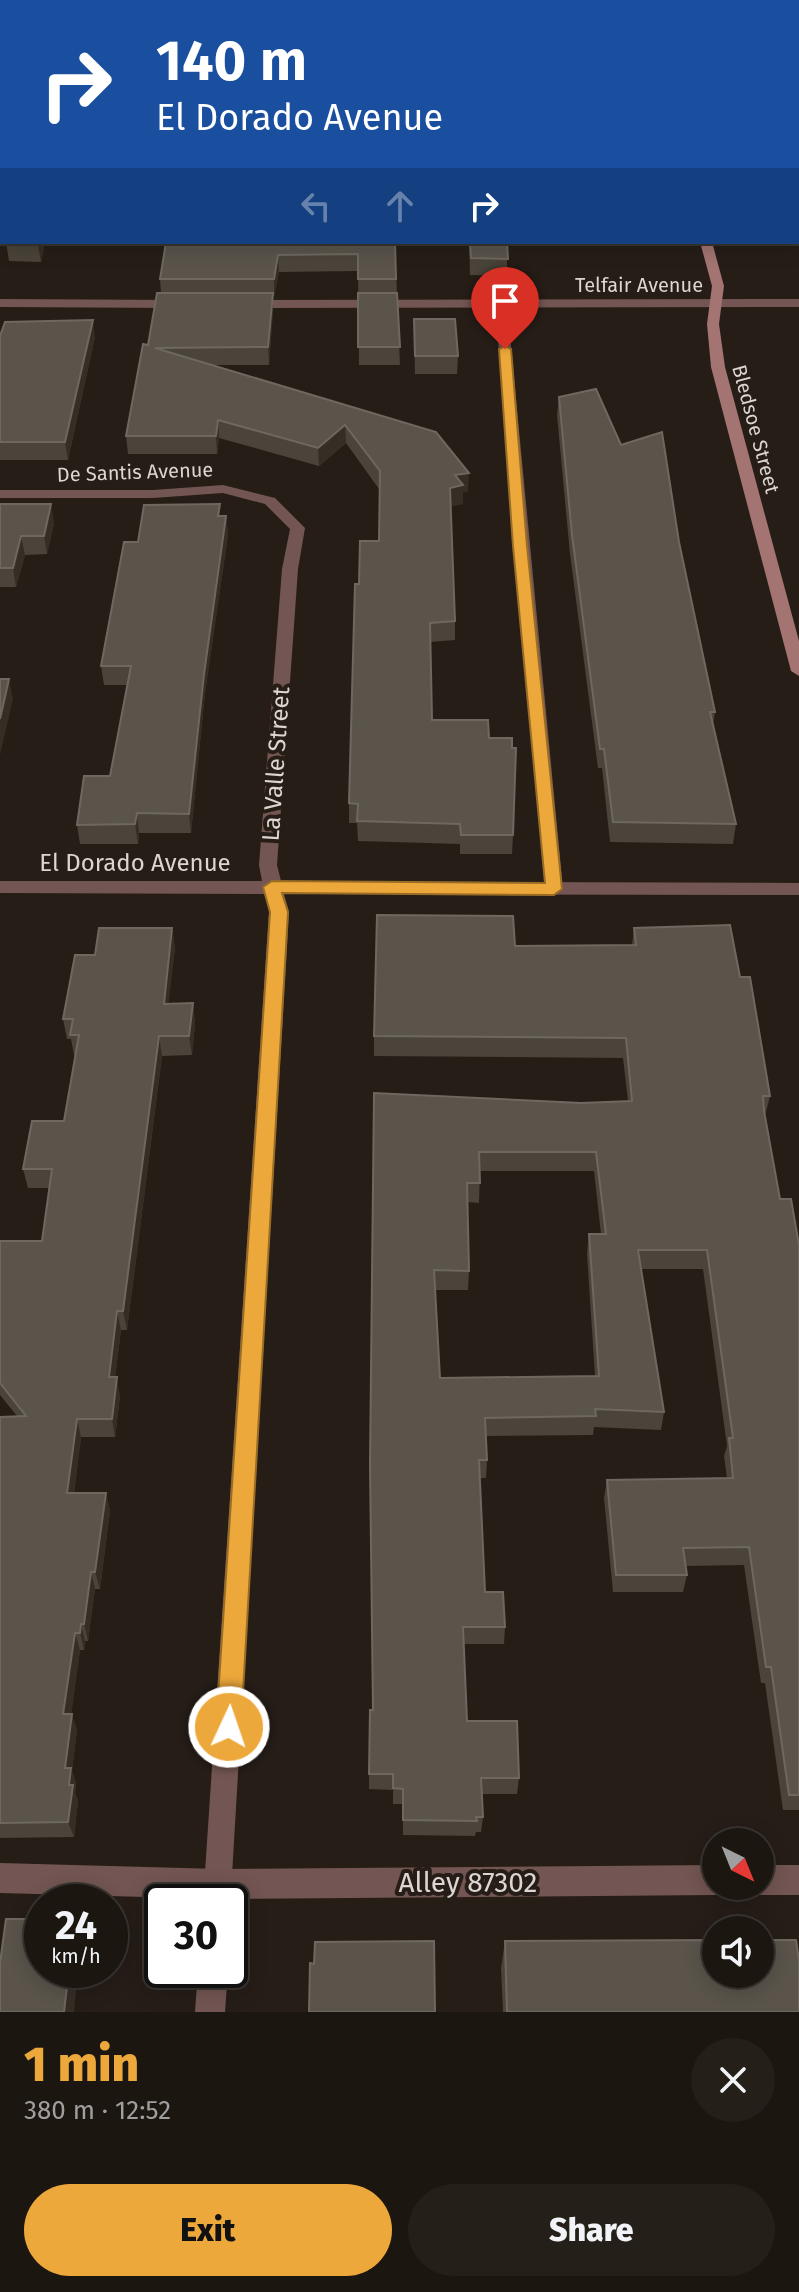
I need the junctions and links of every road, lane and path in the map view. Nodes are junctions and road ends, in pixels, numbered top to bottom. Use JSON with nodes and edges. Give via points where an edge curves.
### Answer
{"nodes":[{"id":1,"x":707,"y":244,"type":"edge"},
{"id":2,"x":0,"y":303,"type":"edge"},
{"id":3,"x":799,"y":303,"type":"edge"},
{"id":4,"x":186,"y":304,"type":"edge"},
{"id":5,"x":233,"y":304,"type":"edge"},
{"id":6,"x":716,"y":304,"type":"junction"},
{"id":7,"x":501,"y":305,"type":"junction"},
{"id":8,"x":0,"y":494,"type":"edge"},
{"id":9,"x":270,"y":501,"type":"joint"},
{"id":10,"x":799,"y":671,"type":"edge"},
{"id":11,"x":0,"y":887,"type":"edge"},
{"id":12,"x":272,"y":887,"type":"junction"},
{"id":13,"x":554,"y":889,"type":"junction"},
{"id":14,"x":799,"y":889,"type":"edge"},
{"id":15,"x":0,"y":1878,"type":"edge"},
{"id":16,"x":702,"y":1880,"type":"edge"},
{"id":17,"x":774,"y":1880,"type":"edge"},
{"id":18,"x":799,"y":1880,"type":"edge"},
{"id":19,"x":219,"y":1884,"type":"edge"},
{"id":20,"x":144,"y":1888,"type":"edge"},
{"id":21,"x":248,"y":1892,"type":"edge"},
{"id":22,"x":212,"y":1988,"type":"edge"},
{"id":23,"x":210,"y":2012,"type":"edge"}],
"edges":[{"from":1,"to":6,"type":"street","name":"Bledsoe Street","via":[[718,286]]},
{"from":2,"to":4,"type":"street"},
{"from":3,"to":6,"type":"street","name":"Telfair Avenue"},
{"from":5,"to":7,"type":"street","name":"Telfair Avenue"},
{"from":6,"to":7,"type":"street","name":"Telfair Avenue"},
{"from":6,"to":10,"type":"street","name":"Bledsoe Street","via":[[718,367]]},
{"from":7,"to":13,"type":"street"},
{"from":8,"to":9,"type":"street","name":"De Santis Avenue","via":[[223,489]]},
{"from":9,"to":12,"type":"street","name":"La Valle Street","via":[[298,528],[268,865]]},
{"from":11,"to":12,"type":"street","name":"El Dorado Avenue"},
{"from":12,"to":13,"type":"street","name":"El Dorado Avenue"},
{"from":12,"to":19,"type":"street","name":"La Valle Street","via":[[279,912]]},
{"from":13,"to":14,"type":"street","name":"El Dorado Avenue"},
{"from":15,"to":20,"type":"street","name":"Alley 87302"},
{"from":16,"to":21,"type":"street","name":"Alley 87302"},
{"from":17,"to":18,"type":"street"},
{"from":22,"to":23,"type":"street"}]}
